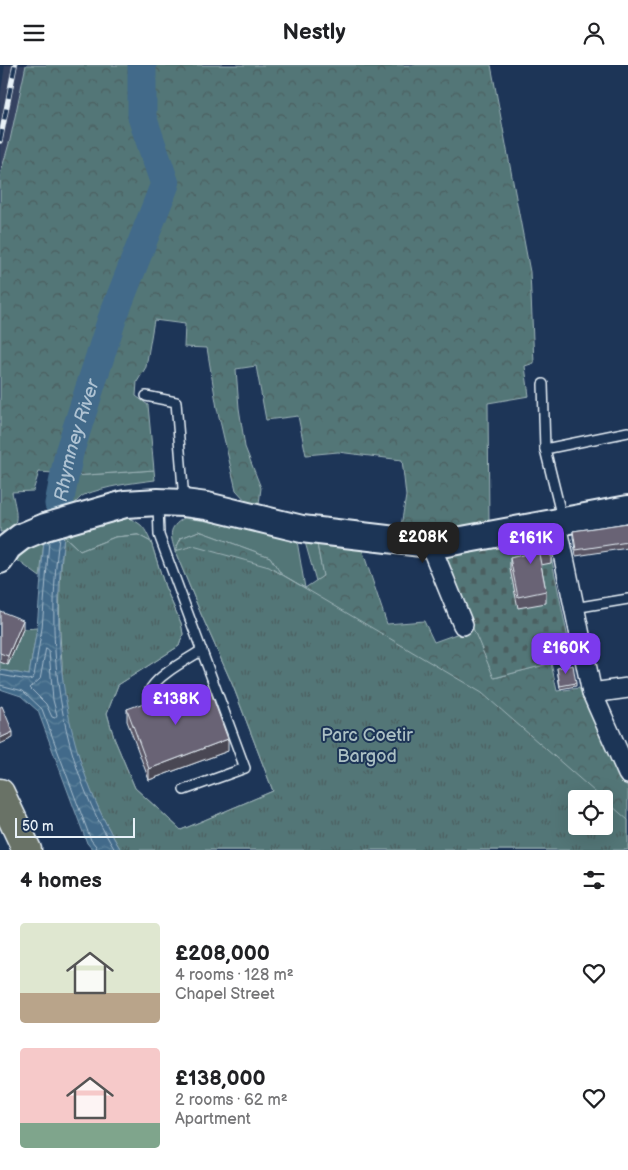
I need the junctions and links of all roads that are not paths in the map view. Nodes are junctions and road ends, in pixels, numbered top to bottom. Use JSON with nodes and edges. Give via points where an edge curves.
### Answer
{"nodes":[{"id":1,"x":543,"y":385,"type":"dead end"},
{"id":2,"x":146,"y":396,"type":"dead end"},
{"id":3,"x":628,"y":432,"type":"edge"},
{"id":4,"x":544,"y":449,"type":"junction"},
{"id":5,"x":158,"y":502,"type":"junction"},
{"id":6,"x":184,"y":503,"type":"junction"},
{"id":7,"x":628,"y":509,"type":"edge"},
{"id":8,"x":559,"y":521,"type":"junction"},
{"id":9,"x":430,"y":544,"type":"junction"},
{"id":10,"x":5,"y":548,"type":"edge"},
{"id":11,"x":628,"y":599,"type":"edge"},
{"id":12,"x":574,"y":608,"type":"junction"},
{"id":13,"x":463,"y":625,"type":"dead end"},
{"id":14,"x":202,"y":650,"type":"junction"},
{"id":15,"x":628,"y":688,"type":"edge"},
{"id":16,"x":592,"y":693,"type":"junction"},
{"id":17,"x":149,"y":707,"type":"edge"},
{"id":18,"x":628,"y":774,"type":"edge"},
{"id":19,"x":184,"y":791,"type":"dead end"},
{"id":20,"x":0,"y":793,"type":"edge"},
{"id":21,"x":27,"y":850,"type":"edge"}],
"edges":[{"from":1,"to":4,"type":"lane"},
{"from":2,"to":6,"type":"lane","via":[[176,402]]},
{"from":3,"to":4,"type":"lane"},
{"from":4,"to":8,"type":"lane","via":[[561,514]]},
{"from":5,"to":6,"type":"street"},
{"from":5,"to":10,"type":"street","via":[[125,504],[56,524],[21,537]]},
{"from":5,"to":14,"type":"lane","via":[[159,535]]},
{"from":6,"to":9,"type":"street","via":[[302,529]]},
{"from":7,"to":8,"type":"street"},
{"from":8,"to":9,"type":"street"},
{"from":8,"to":12,"type":"street"},
{"from":9,"to":13,"type":"street"},
{"from":11,"to":12,"type":"lane"},
{"from":12,"to":16,"type":"street"},
{"from":14,"to":17,"type":"lane","via":[[151,688]]},
{"from":14,"to":19,"type":"lane","via":[[245,768]]},
{"from":15,"to":16,"type":"street"},
{"from":16,"to":18,"type":"street"},
{"from":20,"to":21,"type":"main road"}]}
